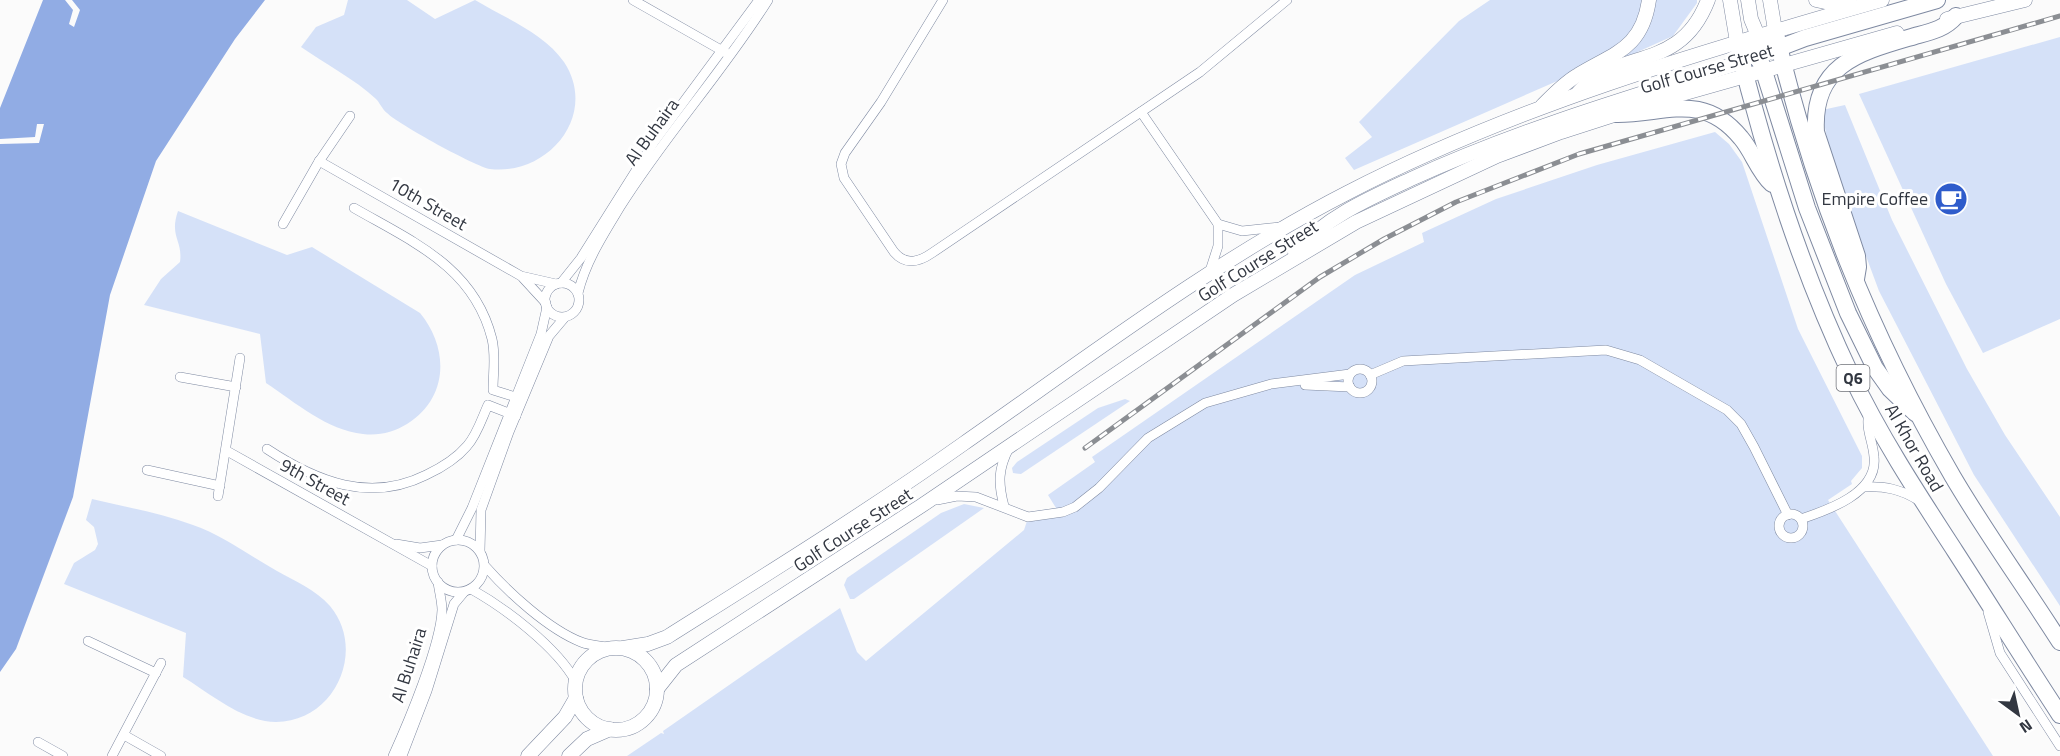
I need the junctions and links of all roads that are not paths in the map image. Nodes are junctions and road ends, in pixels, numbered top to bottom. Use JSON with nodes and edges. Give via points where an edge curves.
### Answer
{"nodes":[{"id":1,"x":633,"y":0,"type":"edge"},
{"id":2,"x":759,"y":0,"type":"edge"},
{"id":3,"x":768,"y":0,"type":"edge"},
{"id":4,"x":943,"y":0,"type":"edge"},
{"id":5,"x":1287,"y":0,"type":"edge"},
{"id":6,"x":1649,"y":0,"type":"edge"},
{"id":7,"x":1708,"y":0,"type":"edge"},
{"id":8,"x":1730,"y":0,"type":"edge"},
{"id":9,"x":1748,"y":0,"type":"edge"},
{"id":10,"x":1770,"y":0,"type":"edge"},
{"id":11,"x":1816,"y":0,"type":"edge"},
{"id":12,"x":1861,"y":0,"type":"edge"},
{"id":13,"x":1882,"y":0,"type":"edge"},
{"id":14,"x":1936,"y":0,"type":"edge"},
{"id":15,"x":2025,"y":0,"type":"edge"},
{"id":16,"x":1956,"y":16,"type":"junction"},
{"id":17,"x":1775,"y":30,"type":"junction"},
{"id":18,"x":1737,"y":42,"type":"junction"},
{"id":19,"x":726,"y":53,"type":"junction"},
{"id":20,"x":1759,"y":56,"type":"junction"},
{"id":21,"x":1784,"y":66,"type":"junction"},
{"id":22,"x":1575,"y":96,"type":"junction"},
{"id":23,"x":1539,"y":110,"type":"junction"},
{"id":24,"x":1142,"y":112,"type":"junction"},
{"id":25,"x":1616,"y":114,"type":"junction"},
{"id":26,"x":350,"y":116,"type":"dead end"},
{"id":27,"x":319,"y":161,"type":"junction"},
{"id":28,"x":1778,"y":188,"type":"junction"},
{"id":29,"x":354,"y":208,"type":"dead end"},
{"id":30,"x":283,"y":224,"type":"dead end"},
{"id":31,"x":1218,"y":224,"type":"junction"},
{"id":32,"x":1285,"y":226,"type":"junction"},
{"id":33,"x":1286,"y":262,"type":"junction"},
{"id":34,"x":1209,"y":273,"type":"junction"},
{"id":35,"x":521,"y":276,"type":"junction"},
{"id":36,"x":558,"y":283,"type":"junction"},
{"id":37,"x":1854,"y":283,"type":"junction"},
{"id":38,"x":578,"y":293,"type":"junction"},
{"id":39,"x":546,"y":305,"type":"junction"},
{"id":40,"x":566,"y":316,"type":"junction"},
{"id":41,"x":240,"y":358,"type":"dead end"},
{"id":42,"x":1350,"y":374,"type":"junction"},
{"id":43,"x":1370,"y":375,"type":"junction"},
{"id":44,"x":180,"y":376,"type":"dead end"},
{"id":45,"x":1288,"y":383,"type":"junction"},
{"id":46,"x":236,"y":387,"type":"junction"},
{"id":47,"x":1350,"y":387,"type":"junction"},
{"id":48,"x":493,"y":390,"type":"junction"},
{"id":49,"x":518,"y":398,"type":"junction"},
{"id":50,"x":488,"y":405,"type":"junction"},
{"id":51,"x":1869,"y":409,"type":"junction"},
{"id":52,"x":512,"y":414,"type":"junction"},
{"id":53,"x":1921,"y":416,"type":"junction"},
{"id":54,"x":1012,"y":444,"type":"junction"},
{"id":55,"x":267,"y":449,"type":"dead end"},
{"id":56,"x":226,"y":451,"type":"junction"},
{"id":57,"x":147,"y":470,"type":"dead end"},
{"id":58,"x":1864,"y":487,"type":"junction"},
{"id":59,"x":1924,"y":504,"type":"junction"},
{"id":60,"x":921,"y":506,"type":"junction"},
{"id":61,"x":1004,"y":506,"type":"junction"},
{"id":62,"x":1788,"y":515,"type":"junction"},
{"id":63,"x":1801,"y":519,"type":"junction"},
{"id":64,"x":456,"y":540,"type":"junction"},
{"id":65,"x":388,"y":542,"type":"junction"},
{"id":66,"x":443,"y":545,"type":"junction"},
{"id":67,"x":480,"y":551,"type":"junction"},
{"id":68,"x":432,"y":566,"type":"junction"},
{"id":69,"x":485,"y":566,"type":"junction"},
{"id":70,"x":438,"y":582,"type":"junction"},
{"id":71,"x":503,"y":587,"type":"junction"},
{"id":72,"x":468,"y":590,"type":"junction"},
{"id":73,"x":493,"y":601,"type":"junction"},
{"id":74,"x":1985,"y":601,"type":"junction"},
{"id":75,"x":88,"y":641,"type":"dead end"},
{"id":76,"x":2060,"y":642,"type":"edge"},
{"id":77,"x":438,"y":643,"type":"junction"},
{"id":78,"x":618,"y":648,"type":"junction"},
{"id":79,"x":161,"y":663,"type":"dead end"},
{"id":80,"x":156,"y":673,"type":"junction"},
{"id":81,"x":576,"y":682,"type":"junction"},
{"id":82,"x":657,"y":689,"type":"junction"},
{"id":83,"x":576,"y":698,"type":"junction"},
{"id":84,"x":2060,"y":714,"type":"edge"},
{"id":85,"x":610,"y":729,"type":"junction"},
{"id":86,"x":124,"y":735,"type":"junction"},
{"id":87,"x":38,"y":742,"type":"dead end"},
{"id":88,"x":2060,"y":746,"type":"edge"},
{"id":89,"x":63,"y":756,"type":"edge"},
{"id":90,"x":112,"y":756,"type":"edge"},
{"id":91,"x":161,"y":756,"type":"edge"},
{"id":92,"x":393,"y":756,"type":"edge"},
{"id":93,"x":402,"y":756,"type":"edge"},
{"id":94,"x":528,"y":756,"type":"edge"},
{"id":95,"x":569,"y":756,"type":"edge"}],
"edges":[{"from":1,"to":19,"type":"street"},
{"from":2,"to":19,"type":"street","name":"Al Buhaira"},
{"from":3,"to":19,"type":"street","name":"Al Buhaira"},
{"from":4,"to":24,"type":"street","via":[[841,164],[844,178],[899,257],[911,262],[924,258]]},
{"from":5,"to":24,"type":"street","via":[[1232,47]]},
{"from":6,"to":23,"type":"main road","via":[[1640,29],[1627,46],[1561,86]]},
{"from":7,"to":22,"type":"main road","via":[[1696,24],[1674,46],[1601,74]]},
{"from":8,"to":18,"type":"main road"},
{"from":9,"to":20,"type":"main road"},
{"from":10,"to":17,"type":"main road"},
{"from":11,"to":12,"type":"main road","via":[[1834,4]]},
{"from":13,"to":17,"type":"main road","name":"Golf Course Street"},
{"from":14,"to":20,"type":"highway"},
{"from":15,"to":16,"type":"main road","name":"Golf Course Street"},
{"from":16,"to":21,"type":"main road","name":"Golf Course Street"},
{"from":16,"to":37,"type":"highway","via":[[1938,30],[1851,57],[1830,76],[1821,93],[1816,132],[1857,256]]},
{"from":17,"to":20,"type":"highway","name":"Al Khor Road","number":"Q6"},
{"from":18,"to":20,"type":"highway","name":"Al Khor Road","number":"Q6"},
{"from":18,"to":22,"type":"main road","name":"Golf Course Street"},
{"from":19,"to":36,"type":"street","name":"Al Buhaira","via":[[648,151],[581,258]]},
{"from":19,"to":38,"type":"street","name":"Al Buhaira","via":[[637,180],[593,251]]},
{"from":20,"to":21,"type":"highway","name":"Al Khor Road","number":"Q6"},
{"from":20,"to":25,"type":"main road","name":"Golf Course Street"},
{"from":20,"to":28,"type":"highway","name":"Al Khor Road","number":"Q6"},
{"from":20,"to":33,"type":"main road","via":[[1586,110],[1434,169],[1343,213],[1312,235]]},
{"from":20,"to":53,"type":"highway","via":[[1807,208],[1848,313],[1875,368],[1910,410]]},
{"from":21,"to":37,"type":"highway","name":"Al Khor Road","number":"Q6","via":[[1825,208]]},
{"from":22,"to":23,"type":"main road","name":"Golf Course Street"},
{"from":23,"to":32,"type":"main road","name":"Golf Course Street","via":[[1418,159]]},
{"from":24,"to":31,"type":"street"},
{"from":25,"to":28,"type":"highway","via":[[1678,107],[1710,114],[1740,136],[1764,176]]},
{"from":25,"to":33,"type":"main road","name":"Golf Course Street","via":[[1497,156],[1415,193]]},
{"from":26,"to":27,"type":"street"},
{"from":27,"to":30,"type":"street"},
{"from":27,"to":35,"type":"street","name":"10th Street"},
{"from":28,"to":51,"type":"highway","name":"Al Khor Road","number":"Q6","via":[[1814,293]]},
{"from":29,"to":48,"type":"street","via":[[440,258],[474,294],[492,339]]},
{"from":31,"to":32,"type":"street","via":[[1242,231]]},
{"from":31,"to":34,"type":"street","via":[[1218,246]]},
{"from":32,"to":34,"type":"main road","name":"Golf Course Street"},
{"from":33,"to":54,"type":"main road","name":"Golf Course Street"},
{"from":34,"to":78,"type":"main road","name":"Golf Course Street","via":[[870,509],[667,637]]},
{"from":35,"to":36,"type":"street","name":"10th Street"},
{"from":35,"to":39,"type":"street","name":"10th Street"},
{"from":36,"to":38,"type":"street","via":[[571,285]]},
{"from":36,"to":39,"type":"street","via":[[548,291]]},
{"from":37,"to":53,"type":"highway","name":"Al Khor Road","number":"Q6"},
{"from":38,"to":40,"type":"street","via":[[578,306]]},
{"from":39,"to":40,"type":"street","via":[[555,315]]},
{"from":39,"to":49,"type":"street","via":[[541,334]]},
{"from":40,"to":49,"type":"street","via":[[549,336]]},
{"from":41,"to":46,"type":"street"},
{"from":42,"to":43,"type":"street","via":[[1360,369]]},
{"from":42,"to":45,"type":"street"},
{"from":42,"to":47,"type":"street"},
{"from":43,"to":47,"type":"street","via":[[1371,385],[1366,390],[1357,392]]},
{"from":43,"to":62,"type":"street","via":[[1403,361],[1606,350],[1627,355],[1710,398],[1735,417]]},
{"from":44,"to":46,"type":"street"},
{"from":45,"to":47,"type":"street"},
{"from":45,"to":61,"type":"street","via":[[1229,394],[1187,412],[1148,438],[1099,488],[1069,510],[1028,517]]},
{"from":46,"to":56,"type":"street"},
{"from":48,"to":49,"type":"street"},
{"from":48,"to":50,"type":"street"},
{"from":49,"to":52,"type":"street"},
{"from":50,"to":52,"type":"street"},
{"from":50,"to":55,"type":"street","via":[[468,445],[454,458],[412,482],[390,489],[367,489],[322,480]]},
{"from":51,"to":58,"type":"street","via":[[1867,431],[1875,464]]},
{"from":51,"to":59,"type":"highway","name":"Al Khor Road","number":"Q6"},
{"from":52,"to":64,"type":"street"},
{"from":52,"to":67,"type":"street","via":[[481,510]]},
{"from":53,"to":76,"type":"highway","name":"Al Khor Road","number":"Q6","via":[[1954,479]]},
{"from":54,"to":60,"type":"main road","name":"Golf Course Street"},
{"from":54,"to":61,"type":"street","via":[[999,475]]},
{"from":56,"to":57,"type":"street","via":[[219,491]]},
{"from":56,"to":65,"type":"street","name":"9th Street"},
{"from":58,"to":59,"type":"street","via":[[1897,489]]},
{"from":58,"to":63,"type":"street","via":[[1832,507]]},
{"from":59,"to":74,"type":"highway","name":"Al Khor Road","number":"Q6"},
{"from":60,"to":61,"type":"street","via":[[957,496]]},
{"from":60,"to":82,"type":"main road","name":"Golf Course Street","via":[[676,665]]},
{"from":62,"to":63,"type":"street"},
{"from":62,"to":63,"type":"street","via":[[1780,525],[1786,537],[1799,535]]},
{"from":64,"to":66,"type":"street"},
{"from":64,"to":67,"type":"street","via":[[471,543]]},
{"from":65,"to":66,"type":"street","name":"9th Street","via":[[412,548]]},
{"from":65,"to":68,"type":"street","name":"9th Street"},
{"from":66,"to":68,"type":"street"},
{"from":67,"to":69,"type":"street"},
{"from":68,"to":70,"type":"street"},
{"from":69,"to":71,"type":"street"},
{"from":69,"to":72,"type":"street","via":[[481,579]]},
{"from":70,"to":72,"type":"street","via":[[450,591]]},
{"from":70,"to":77,"type":"street","name":"Al Buhaira","via":[[442,610]]},
{"from":71,"to":73,"type":"street"},
{"from":71,"to":78,"type":"street","via":[[581,642]]},
{"from":72,"to":73,"type":"street"},
{"from":72,"to":77,"type":"street","name":"Al Buhaira","via":[[454,604]]},
{"from":73,"to":81,"type":"street","via":[[554,651]]},
{"from":74,"to":84,"type":"highway","name":"Al Khor Road","number":"Q6"},
{"from":74,"to":88,"type":"street","via":[[2000,653]]},
{"from":75,"to":80,"type":"street"},
{"from":77,"to":92,"type":"street","name":"Al Buhaira"},
{"from":77,"to":93,"type":"street","name":"Al Buhaira","via":[[428,691]]},
{"from":78,"to":81,"type":"main road","via":[[589,658]]},
{"from":78,"to":82,"type":"main road","via":[[636,653],[648,662]]},
{"from":79,"to":80,"type":"street"},
{"from":80,"to":86,"type":"street"},
{"from":81,"to":83,"type":"main road"},
{"from":82,"to":85,"type":"main road","via":[[651,709],[642,720],[624,729]]},
{"from":83,"to":85,"type":"main road","via":[[588,719]]},
{"from":83,"to":94,"type":"main road"},
{"from":85,"to":95,"type":"main road","via":[[587,739]]},
{"from":86,"to":90,"type":"street"},
{"from":86,"to":91,"type":"street"},
{"from":87,"to":89,"type":"street"}]}
